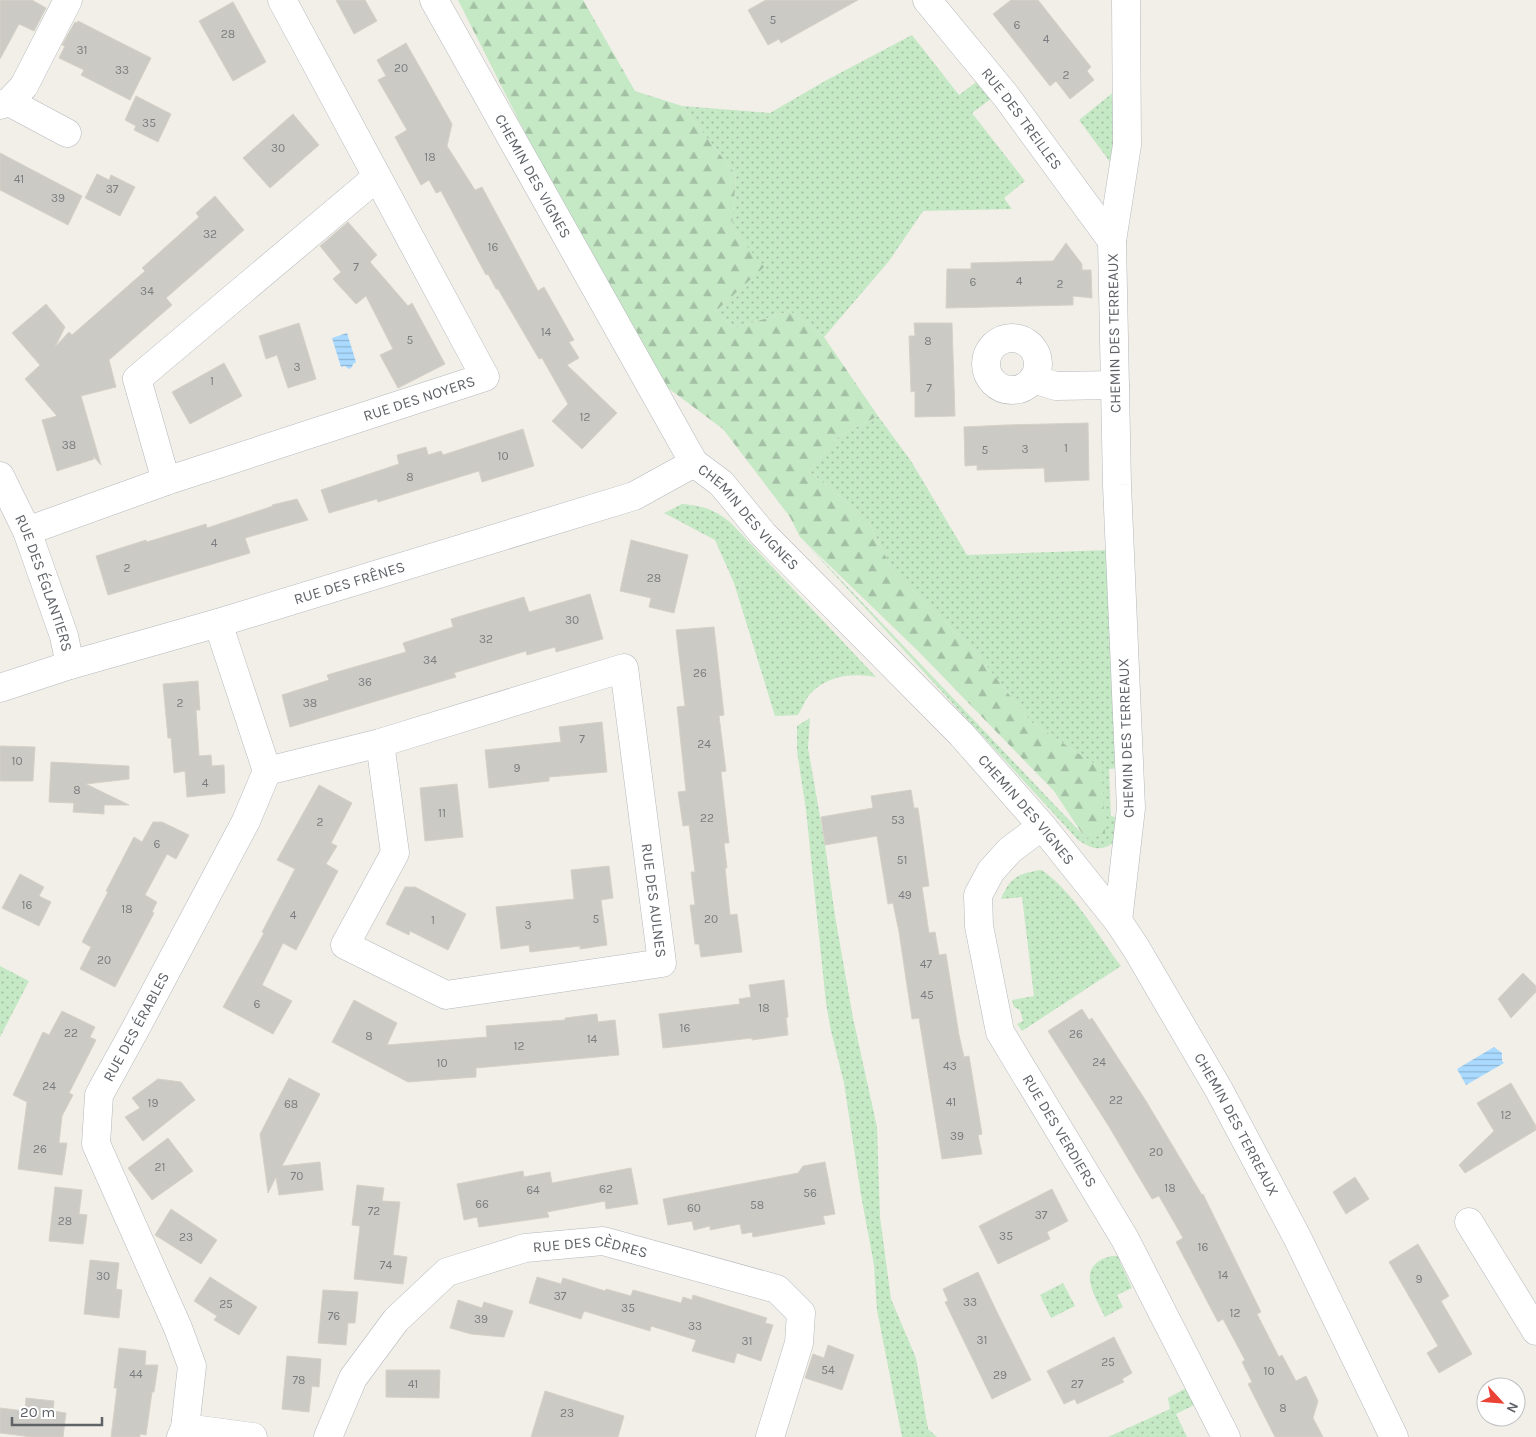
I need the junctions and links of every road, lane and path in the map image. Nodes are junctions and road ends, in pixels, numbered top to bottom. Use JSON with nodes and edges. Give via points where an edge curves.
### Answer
{"nodes":[{"id":1,"x":68,"y":0,"type":"edge"},
{"id":2,"x":282,"y":0,"type":"edge"},
{"id":3,"x":434,"y":0,"type":"edge"},
{"id":4,"x":927,"y":0,"type":"edge"},
{"id":5,"x":1126,"y":0,"type":"edge"},
{"id":6,"x":5,"y":103,"type":"edge"},
{"id":7,"x":67,"y":133,"type":"dead end"},
{"id":8,"x":377,"y":177,"type":"junction"},
{"id":9,"x":1112,"y":241,"type":"junction"},
{"id":10,"x":1032,"y":379,"type":"dead end"},
{"id":11,"x":1115,"y":385,"type":"junction"},
{"id":12,"x":694,"y":463,"type":"junction"},
{"id":13,"x":0,"y":476,"type":"edge"},
{"id":14,"x":166,"y":481,"type":"junction"},
{"id":15,"x":27,"y":531,"type":"junction"},
{"id":16,"x":218,"y":623,"type":"junction"},
{"id":17,"x":70,"y":665,"type":"junction"},
{"id":18,"x":0,"y":688,"type":"edge"},
{"id":19,"x":380,"y":744,"type":"junction"},
{"id":20,"x":267,"y":771,"type":"junction"},
{"id":21,"x":1042,"y":826,"type":"junction"},
{"id":22,"x":1118,"y":921,"type":"junction"},
{"id":23,"x":1469,"y":1222,"type":"dead end"},
{"id":24,"x":1536,"y":1331,"type":"edge"},
{"id":25,"x":183,"y":1433,"type":"edge"},
{"id":26,"x":253,"y":1437,"type":"edge"},
{"id":27,"x":328,"y":1437,"type":"edge"},
{"id":28,"x":770,"y":1437,"type":"edge"},
{"id":29,"x":1226,"y":1437,"type":"edge"},
{"id":30,"x":1394,"y":1437,"type":"edge"}],
"edges":[{"from":1,"to":6,"type":"street","via":[[24,86]]},
{"from":2,"to":8,"type":"street","name":"RUE DES NOYERS"},
{"from":3,"to":12,"type":"street","name":"CHEMIN DES VIGNES"},
{"from":4,"to":9,"type":"street","name":"RUE DES TREILLES","via":[[1006,96]]},
{"from":5,"to":9,"type":"street","name":"CHEMIN DES TERREAUX","via":[[1127,146]]},
{"from":6,"to":7,"type":"street"},
{"from":8,"to":14,"type":"street","via":[[137,379]]},
{"from":8,"to":14,"type":"street","name":"RUE DES NOYERS","via":[[485,377]]},
{"from":9,"to":11,"type":"street","name":"CHEMIN DES TERREAUX"},
{"from":10,"to":11,"type":"street","via":[[1056,386]]},
{"from":11,"to":22,"type":"street","name":"CHEMIN DES TERREAUX","via":[[1131,808]]},
{"from":12,"to":16,"type":"street","name":"RUE DES FRÊNES","via":[[634,496]]},
{"from":12,"to":21,"type":"street","name":"CHEMIN DES VIGNES","via":[[721,483],[763,534],[961,734]]},
{"from":13,"to":15,"type":"street","name":"RUE DES ÉGLANTIERS"},
{"from":14,"to":15,"type":"street","name":"RUE DES NOYERS"},
{"from":15,"to":17,"type":"street","name":"RUE DES ÉGLANTIERS","via":[[64,636]]},
{"from":16,"to":17,"type":"street","name":"RUE DES FRÊNES"},
{"from":16,"to":20,"type":"street"},
{"from":17,"to":18,"type":"street","name":"RUE DES FRÊNES"},
{"from":19,"to":19,"type":"street","name":"RUE DES AULNES","via":[[624,668],[662,963],[446,996],[345,945],[395,854]]},
{"from":19,"to":20,"type":"street","name":"RUE DES AULNES"},
{"from":20,"to":25,"type":"street","name":"RUE DES ÉRABLES","via":[[246,820],[99,1094],[96,1144],[192,1366]]},
{"from":21,"to":22,"type":"street","name":"CHEMIN DES VIGNES"},
{"from":21,"to":29,"type":"street","name":"RUE DES VERDIERS","via":[[1010,850],[991,871],[978,895],[979,926],[1000,1032],[1124,1239]]},
{"from":22,"to":30,"type":"street","name":"CHEMIN DES TERREAUX","via":[[1219,1090],[1297,1236]]},
{"from":23,"to":24,"type":"street"},
{"from":25,"to":26,"type":"street"},
{"from":27,"to":28,"type":"street","name":"RUE DES CÈDRES","via":[[354,1378],[396,1320],[447,1272],[525,1248],[603,1241],[777,1289],[800,1314],[799,1343]]}]}
